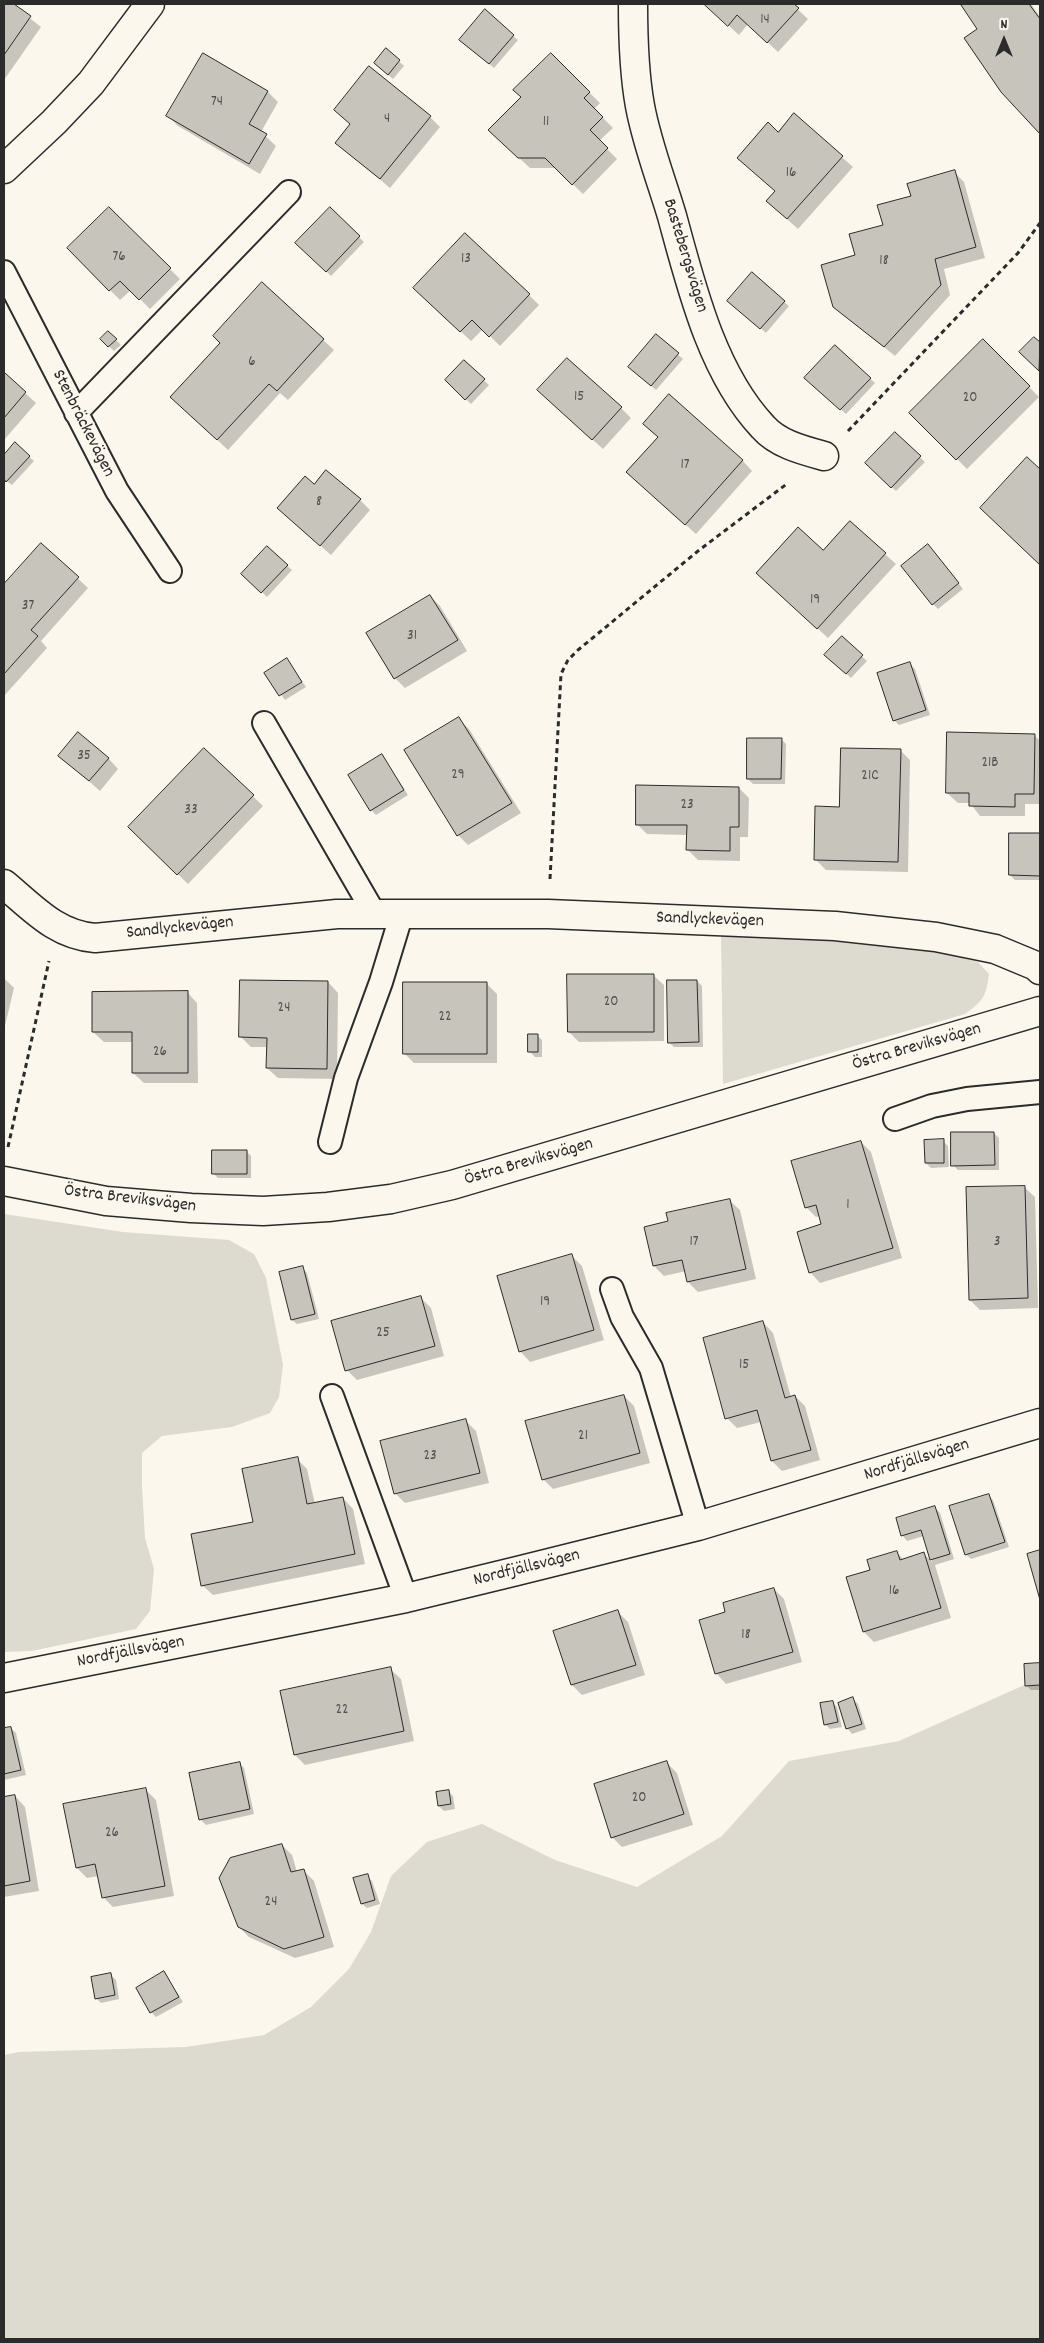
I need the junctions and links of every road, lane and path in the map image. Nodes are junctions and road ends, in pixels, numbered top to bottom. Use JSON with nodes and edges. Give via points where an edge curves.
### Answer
{"nodes":[{"id":1,"x":150,"y":4,"type":"edge"},
{"id":2,"x":633,"y":4,"type":"edge"},
{"id":3,"x":4,"y":169,"type":"edge"},
{"id":4,"x":289,"y":192,"type":"dead end"},
{"id":5,"x":1040,"y":222,"type":"edge"},
{"id":6,"x":4,"y":272,"type":"edge"},
{"id":7,"x":76,"y":413,"type":"junction"},
{"id":8,"x":824,"y":456,"type":"junction"},
{"id":9,"x":170,"y":571,"type":"dead end"},
{"id":10,"x":264,"y":723,"type":"dead end"},
{"id":11,"x":4,"y":884,"type":"edge"},
{"id":12,"x":402,"y":912,"type":"junction"},
{"id":13,"x":374,"y":913,"type":"junction"},
{"id":14,"x":548,"y":914,"type":"junction"},
{"id":15,"x":57,"y":928,"type":"junction"},
{"id":16,"x":1040,"y":970,"type":"edge"},
{"id":17,"x":1040,"y":1011,"type":"edge"},
{"id":18,"x":1040,"y":1092,"type":"edge"},
{"id":19,"x":895,"y":1119,"type":"dead end"},
{"id":20,"x":330,"y":1142,"type":"dead end"},
{"id":21,"x":8,"y":1149,"type":"dead end"},
{"id":22,"x":4,"y":1181,"type":"edge"},
{"id":23,"x":612,"y":1289,"type":"dead end"},
{"id":24,"x":332,"y":1396,"type":"dead end"},
{"id":25,"x":1040,"y":1423,"type":"edge"},
{"id":26,"x":698,"y":1526,"type":"junction"},
{"id":27,"x":406,"y":1598,"type":"junction"},
{"id":28,"x":4,"y":1678,"type":"edge"}],
"edges":[{"from":1,"to":3,"type":"street","via":[[91,83]]},
{"from":2,"to":8,"type":"street","name":"Bastebergsvägen","via":[[635,70],[640,106],[709,335],[736,394],[764,428],[792,447]]},
{"from":4,"to":7,"type":"lane"},
{"from":5,"to":8,"type":"path","via":[[1018,253]]},
{"from":6,"to":7,"type":"lane","name":"Stenbräckevägen"},
{"from":7,"to":9,"type":"lane","name":"Stenbräckevägen","via":[[117,492]]},
{"from":8,"to":14,"type":"path","via":[[698,551],[568,660],[561,674]]},
{"from":10,"to":13,"type":"lane"},
{"from":11,"to":15,"type":"street","name":"Sandlyckevägen"},
{"from":12,"to":13,"type":"street","name":"Sandlyckevägen"},
{"from":12,"to":14,"type":"street","name":"Sandlyckevägen"},
{"from":12,"to":20,"type":"lane","via":[[382,982],[346,1078]]},
{"from":13,"to":15,"type":"street","name":"Sandlyckevägen","via":[[95,938]]},
{"from":14,"to":16,"type":"street","name":"Sandlyckevägen","via":[[835,926],[936,937],[995,949]]},
{"from":15,"to":21,"type":"path"},
{"from":17,"to":22,"type":"street","name":"Östra Breviksvägen","via":[[452,1185],[391,1199],[263,1211],[191,1208],[106,1201]]},
{"from":18,"to":19,"type":"lane","via":[[967,1099],[932,1106]]},
{"from":23,"to":26,"type":"lane","via":[[622,1317],[651,1368]]},
{"from":24,"to":27,"type":"lane"},
{"from":25,"to":26,"type":"street","name":"Nordfjällsvägen"},
{"from":26,"to":27,"type":"street","name":"Nordfjällsvägen"},
{"from":27,"to":28,"type":"street","name":"Nordfjällsvägen"}]}
